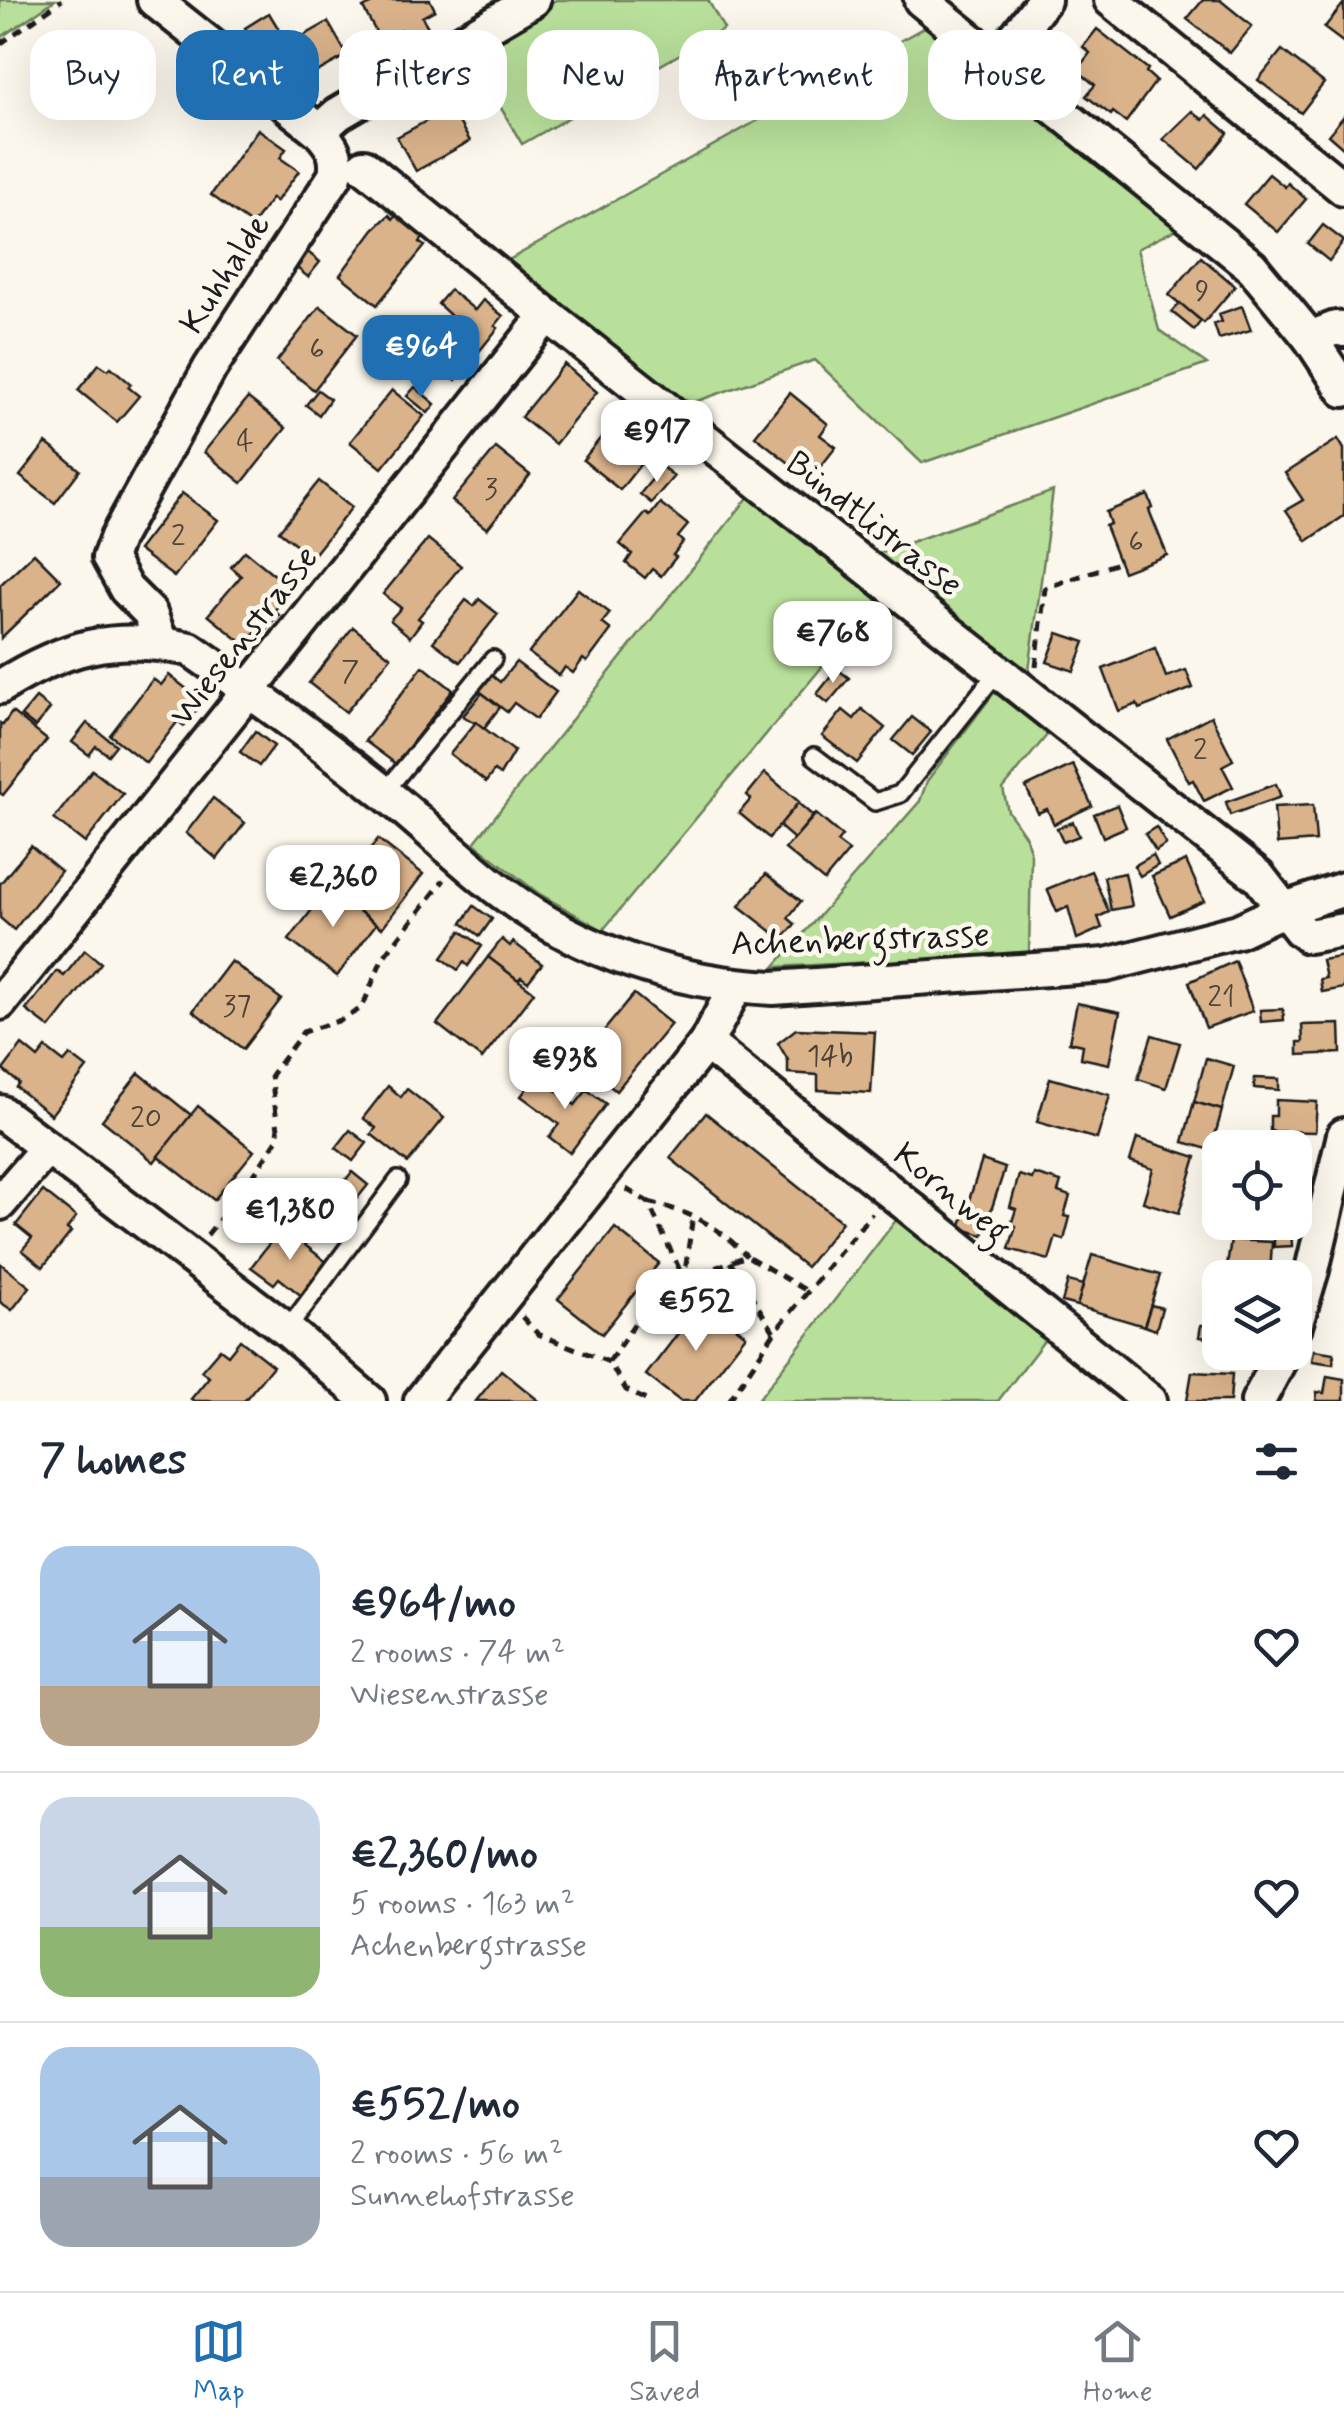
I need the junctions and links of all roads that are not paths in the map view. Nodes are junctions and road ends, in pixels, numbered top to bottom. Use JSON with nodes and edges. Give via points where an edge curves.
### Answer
{"nodes":[{"id":1,"x":154,"y":0,"type":"edge"},
{"id":2,"x":533,"y":0,"type":"edge"},
{"id":3,"x":921,"y":0,"type":"edge"},
{"id":4,"x":1044,"y":0,"type":"edge"},
{"id":5,"x":1111,"y":0,"type":"edge"},
{"id":6,"x":960,"y":30,"type":"edge"},
{"id":7,"x":1021,"y":30,"type":"edge"},
{"id":8,"x":1072,"y":120,"type":"edge"},
{"id":9,"x":319,"y":130,"type":"junction"},
{"id":10,"x":364,"y":166,"type":"dead end"},
{"id":11,"x":1344,"y":189,"type":"edge"},
{"id":12,"x":547,"y":315,"type":"junction"},
{"id":13,"x":1344,"y":330,"type":"edge"},
{"id":14,"x":1310,"y":338,"type":"junction"},
{"id":15,"x":1344,"y":390,"type":"edge"},
{"id":16,"x":161,"y":643,"type":"junction"},
{"id":17,"x":493,"y":659,"type":"dead end"},
{"id":18,"x":998,"y":671,"type":"junction"},
{"id":19,"x":1,"y":684,"type":"edge"},
{"id":20,"x":249,"y":691,"type":"junction"},
{"id":21,"x":814,"y":756,"type":"dead end"},
{"id":22,"x":384,"y":793,"type":"junction"},
{"id":23,"x":1344,"y":889,"type":"edge"},
{"id":24,"x":1286,"y":910,"type":"junction"},
{"id":25,"x":1344,"y":930,"type":"edge"},
{"id":26,"x":736,"y":986,"type":"junction"},
{"id":27,"x":0,"y":1003,"type":"edge"},
{"id":28,"x":706,"y":1043,"type":"junction"},
{"id":29,"x":0,"y":1112,"type":"edge"},
{"id":30,"x":1344,"y":1135,"type":"edge"},
{"id":31,"x":46,"y":1148,"type":"junction"},
{"id":32,"x":398,"y":1180,"type":"dead end"},
{"id":33,"x":0,"y":1203,"type":"edge"},
{"id":34,"x":1312,"y":1270,"type":"edge"},
{"id":35,"x":287,"y":1330,"type":"junction"},
{"id":36,"x":1274,"y":1370,"type":"edge"},
{"id":37,"x":369,"y":1401,"type":"edge"},
{"id":38,"x":421,"y":1401,"type":"edge"},
{"id":39,"x":1150,"y":1401,"type":"edge"},
{"id":40,"x":1258,"y":1401,"type":"edge"}],
"edges":[{"from":1,"to":9,"type":"street"},
{"from":2,"to":9,"type":"street"},
{"from":3,"to":6,"type":"street"},
{"from":4,"to":7,"type":"street"},
{"from":5,"to":11,"type":"street"},
{"from":8,"to":14,"type":"street","via":[[1251,266]]},
{"from":9,"to":16,"type":"street","name":"Kuhhalde","via":[[338,160],[335,176],[210,368],[108,558],[150,613]]},
{"from":10,"to":12,"type":"street","name":"Bündtlistrasse"},
{"from":12,"to":18,"type":"street","name":"Bündtlistrasse"},
{"from":12,"to":20,"type":"street","name":"Wiesenstrasse"},
{"from":13,"to":14,"type":"street"},
{"from":14,"to":15,"type":"street"},
{"from":16,"to":19,"type":"street","name":"Achenbergstrasse","via":[[71,650]]},
{"from":16,"to":20,"type":"street","name":"Achenbergstrasse","via":[[190,650]]},
{"from":17,"to":22,"type":"lane"},
{"from":18,"to":21,"type":"lane","via":[[900,794],[875,802]]},
{"from":18,"to":24,"type":"street","name":"Bündtlistrasse","via":[[1259,877]]},
{"from":20,"to":22,"type":"street","name":"Achenbergstrasse"},
{"from":20,"to":27,"type":"street","name":"Wiesenstrasse"},
{"from":22,"to":26,"type":"street","name":"Achenbergstrasse","via":[[504,894],[616,956],[683,978]]},
{"from":23,"to":24,"type":"street","name":"Achenbergstrasse"},
{"from":24,"to":25,"type":"street","name":"Bündtlistrasse","via":[[1308,936]]},
{"from":24,"to":26,"type":"street","name":"Achenbergstrasse","via":[[1238,931],[1106,966]]},
{"from":26,"to":28,"type":"street"},
{"from":28,"to":38,"type":"street"},
{"from":28,"to":39,"type":"street","name":"Kornweg"},
{"from":29,"to":31,"type":"street"},
{"from":30,"to":34,"type":"street"},
{"from":31,"to":33,"type":"street"},
{"from":31,"to":35,"type":"street"},
{"from":32,"to":35,"type":"lane"},
{"from":35,"to":37,"type":"street"},
{"from":36,"to":40,"type":"street"}]}
